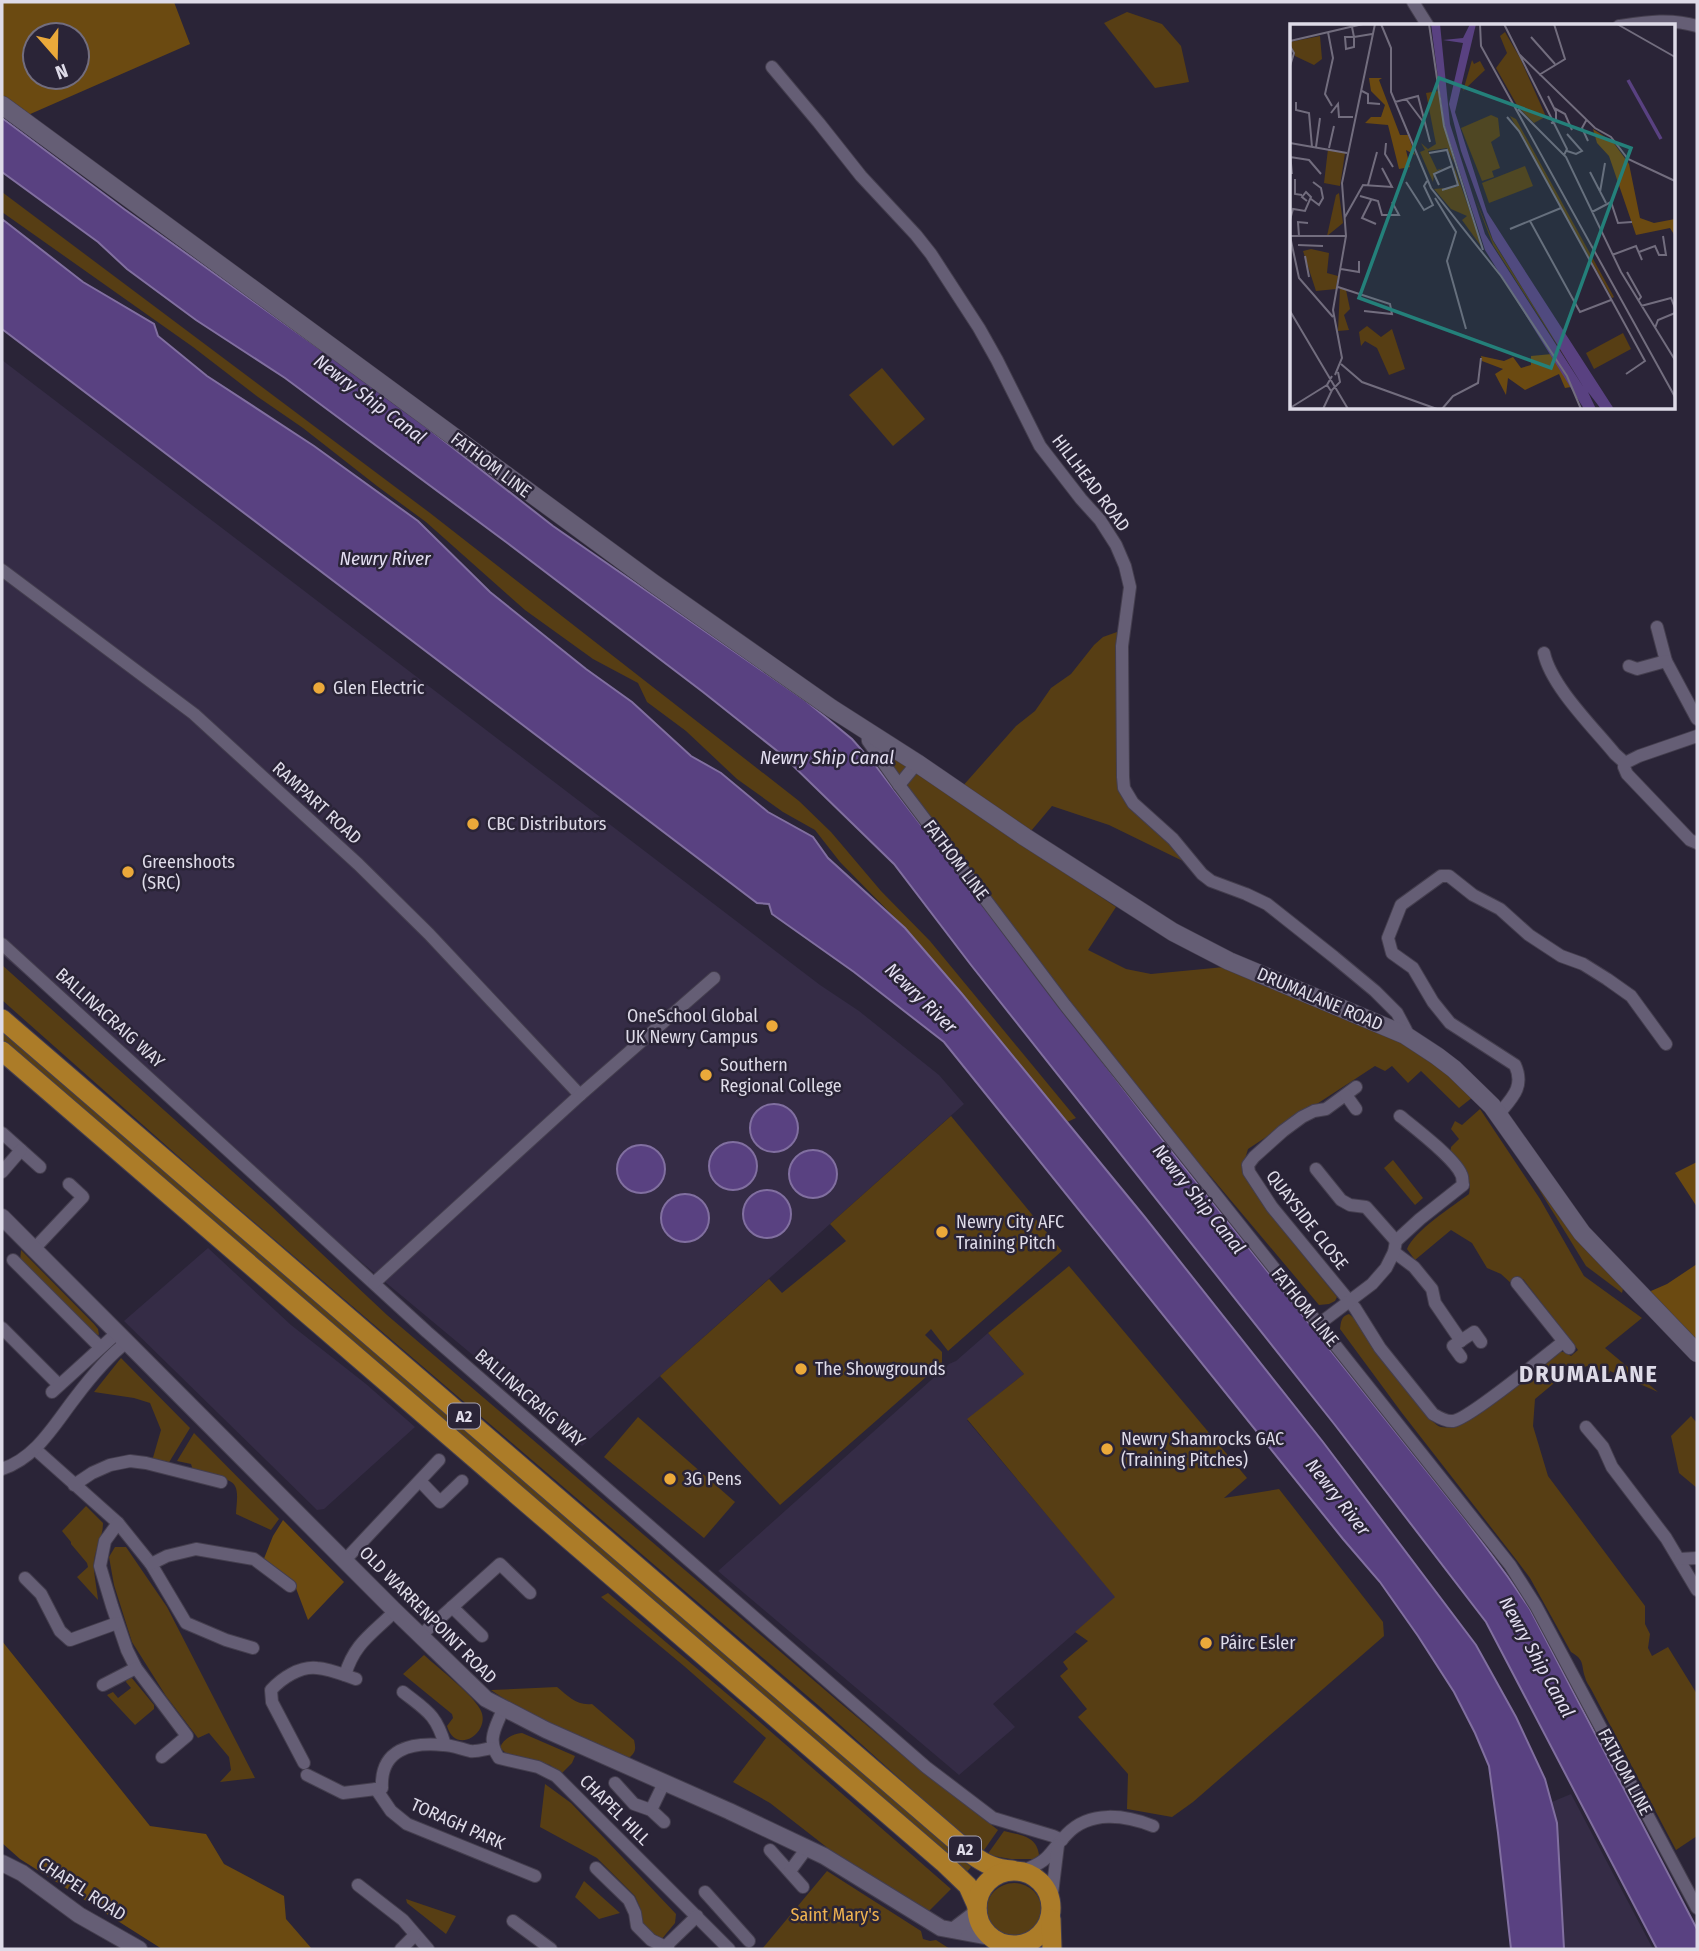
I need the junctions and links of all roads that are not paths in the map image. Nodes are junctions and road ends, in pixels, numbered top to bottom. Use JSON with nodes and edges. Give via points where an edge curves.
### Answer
{"nodes":[{"id":1,"x":1413,"y":2,"type":"edge"},
{"id":2,"x":1427,"y":24,"type":"edge"},
{"id":3,"x":1632,"y":24,"type":"edge"},
{"id":4,"x":1697,"y":26,"type":"edge"},
{"id":5,"x":772,"y":67,"type":"dead end"},
{"id":6,"x":2,"y":105,"type":"edge"},
{"id":7,"x":2,"y":570,"type":"edge"},
{"id":8,"x":1657,"y":627,"type":"dead end"},
{"id":9,"x":1544,"y":653,"type":"dead end"},
{"id":10,"x":1666,"y":661,"type":"junction"},
{"id":11,"x":1629,"y":666,"type":"dead end"},
{"id":12,"x":1697,"y":719,"type":"edge"},
{"id":13,"x":867,"y":732,"type":"junction"},
{"id":14,"x":1697,"y":736,"type":"edge"},
{"id":15,"x":917,"y":763,"type":"junction"},
{"id":16,"x":1625,"y":763,"type":"junction"},
{"id":17,"x":899,"y":785,"type":"junction"},
{"id":18,"x":1697,"y":843,"type":"edge"},
{"id":19,"x":2,"y":944,"type":"edge"},
{"id":20,"x":714,"y":978,"type":"dead end"},
{"id":21,"x":2,"y":1019,"type":"edge"},
{"id":22,"x":1405,"y":1035,"type":"junction"},
{"id":23,"x":1666,"y":1044,"type":"dead end"},
{"id":24,"x":2,"y":1051,"type":"edge"},
{"id":25,"x":580,"y":1096,"type":"junction"},
{"id":26,"x":1356,"y":1109,"type":"dead end"},
{"id":27,"x":1498,"y":1115,"type":"junction"},
{"id":28,"x":1400,"y":1116,"type":"dead end"},
{"id":29,"x":2,"y":1133,"type":"edge"},
{"id":30,"x":21,"y":1150,"type":"junction"},
{"id":31,"x":40,"y":1167,"type":"dead end"},
{"id":32,"x":1316,"y":1169,"type":"dead end"},
{"id":33,"x":2,"y":1172,"type":"edge"},
{"id":34,"x":69,"y":1184,"type":"dead end"},
{"id":35,"x":3,"y":1220,"type":"edge"},
{"id":36,"x":1395,"y":1247,"type":"junction"},
{"id":37,"x":33,"y":1250,"type":"junction"},
{"id":38,"x":13,"y":1260,"type":"dead end"},
{"id":39,"x":374,"y":1283,"type":"junction"},
{"id":40,"x":1517,"y":1283,"type":"dead end"},
{"id":41,"x":1349,"y":1302,"type":"junction"},
{"id":42,"x":1319,"y":1324,"type":"junction"},
{"id":43,"x":2,"y":1328,"type":"edge"},
{"id":44,"x":122,"y":1338,"type":"junction"},
{"id":45,"x":1461,"y":1341,"type":"junction"},
{"id":46,"x":1481,"y":1342,"type":"dead end"},
{"id":47,"x":100,"y":1348,"type":"junction"},
{"id":48,"x":1697,"y":1353,"type":"edge"},
{"id":49,"x":1461,"y":1357,"type":"dead end"},
{"id":50,"x":1586,"y":1427,"type":"dead end"},
{"id":51,"x":35,"y":1449,"type":"junction"},
{"id":52,"x":439,"y":1460,"type":"dead end"},
{"id":53,"x":2,"y":1468,"type":"edge"},
{"id":54,"x":420,"y":1481,"type":"junction"},
{"id":55,"x":462,"y":1481,"type":"dead end"},
{"id":56,"x":221,"y":1482,"type":"dead end"},
{"id":57,"x":74,"y":1485,"type":"junction"},
{"id":58,"x":118,"y":1522,"type":"junction"},
{"id":59,"x":1697,"y":1558,"type":"edge"},
{"id":60,"x":1680,"y":1559,"type":"junction"},
{"id":61,"x":345,"y":1560,"type":"junction"},
{"id":62,"x":151,"y":1564,"type":"junction"},
{"id":63,"x":25,"y":1578,"type":"dead end"},
{"id":64,"x":290,"y":1586,"type":"dead end"},
{"id":65,"x":1697,"y":1590,"type":"edge"},
{"id":66,"x":530,"y":1593,"type":"dead end"},
{"id":67,"x":452,"y":1607,"type":"junction"},
{"id":68,"x":393,"y":1609,"type":"junction"},
{"id":69,"x":117,"y":1623,"type":"junction"},
{"id":70,"x":421,"y":1636,"type":"junction"},
{"id":71,"x":482,"y":1636,"type":"dead end"},
{"id":72,"x":253,"y":1648,"type":"dead end"},
{"id":73,"x":136,"y":1668,"type":"junction"},
{"id":74,"x":103,"y":1685,"type":"dead end"},
{"id":75,"x":403,"y":1692,"type":"dead end"},
{"id":76,"x":503,"y":1709,"type":"junction"},
{"id":77,"x":445,"y":1745,"type":"junction"},
{"id":78,"x":492,"y":1748,"type":"junction"},
{"id":79,"x":162,"y":1757,"type":"dead end"},
{"id":80,"x":615,"y":1783,"type":"dead end"},
{"id":81,"x":664,"y":1783,"type":"junction"},
{"id":82,"x":376,"y":1789,"type":"junction"},
{"id":83,"x":651,"y":1810,"type":"junction"},
{"id":84,"x":664,"y":1822,"type":"dead end"},
{"id":85,"x":1153,"y":1826,"type":"dead end"},
{"id":86,"x":1060,"y":1843,"type":"junction"},
{"id":87,"x":807,"y":1847,"type":"junction"},
{"id":88,"x":770,"y":1850,"type":"dead end"},
{"id":89,"x":2,"y":1863,"type":"edge"},
{"id":90,"x":596,"y":1868,"type":"dead end"},
{"id":91,"x":790,"y":1871,"type":"junction"},
{"id":92,"x":1017,"y":1871,"type":"junction"},
{"id":93,"x":535,"y":1876,"type":"dead end"},
{"id":94,"x":358,"y":1885,"type":"dead end"},
{"id":95,"x":803,"y":1887,"type":"dead end"},
{"id":96,"x":705,"y":1892,"type":"dead end"},
{"id":97,"x":1051,"y":1908,"type":"junction"},
{"id":98,"x":1697,"y":1908,"type":"edge"},
{"id":99,"x":978,"y":1909,"type":"junction"},
{"id":100,"x":696,"y":1916,"type":"junction"},
{"id":101,"x":728,"y":1917,"type":"junction"},
{"id":102,"x":513,"y":1921,"type":"dead end"},
{"id":103,"x":954,"y":1930,"type":"junction"},
{"id":104,"x":712,"y":1931,"type":"junction"},
{"id":105,"x":415,"y":1934,"type":"junction"},
{"id":106,"x":750,"y":1941,"type":"dead end"},
{"id":107,"x":1004,"y":1944,"type":"edge"},
{"id":108,"x":666,"y":1948,"type":"edge"},
{"id":109,"x":139,"y":1949,"type":"edge"},
{"id":110,"x":401,"y":1949,"type":"edge"},
{"id":111,"x":428,"y":1949,"type":"edge"},
{"id":112,"x":551,"y":1949,"type":"edge"},
{"id":113,"x":729,"y":1949,"type":"edge"},
{"id":114,"x":1052,"y":1949,"type":"edge"}],
"edges":[{"from":1,"to":2,"type":"street"},
{"from":3,"to":4,"type":"street","via":[[1659,20]]},
{"from":5,"to":22,"type":"street","name":"HILLHEAD ROAD","via":[[931,254],[997,360],[1040,446],[1116,545],[1130,587],[1122,646],[1127,794],[1202,874],[1267,904],[1375,991],[1402,1020]]},
{"from":6,"to":13,"type":"main road","name":"FATHOM LINE","via":[[569,523]]},
{"from":7,"to":25,"type":"street","name":"RAMPART ROAD","via":[[194,714],[429,934]]},
{"from":8,"to":10,"type":"street"},
{"from":9,"to":16,"type":"street","via":[[1557,684]]},
{"from":10,"to":11,"type":"street","via":[[1637,669]]},
{"from":10,"to":12,"type":"street"},
{"from":13,"to":15,"type":"main road","name":"DRUMALANE ROAD"},
{"from":13,"to":17,"type":"street","name":"FATHOM LINE","via":[[868,741]]},
{"from":14,"to":16,"type":"street"},
{"from":15,"to":17,"type":"street"},
{"from":15,"to":22,"type":"main road","name":"DRUMALANE ROAD","via":[[1173,932],[1229,961]]},
{"from":16,"to":18,"type":"street","via":[[1635,783]]},
{"from":17,"to":42,"type":"street","name":"FATHOM LINE","via":[[1065,1004]]},
{"from":19,"to":39,"type":"street","name":"BALLINACRAIG WAY"},
{"from":20,"to":25,"type":"street"},
{"from":21,"to":92,"type":"highway","number":"A2","via":[[971,1854],[985,1864]]},
{"from":22,"to":27,"type":"main road","name":"DRUMALANE ROAD","via":[[1454,1069]]},
{"from":23,"to":27,"type":"street","via":[[1631,996],[1529,935],[1450,876],[1441,876],[1401,905],[1388,938],[1392,953],[1413,968],[1450,1023],[1515,1065],[1520,1082]]},
{"from":24,"to":99,"type":"highway","number":"A2","via":[[943,1862],[968,1886]]},
{"from":25,"to":39,"type":"street"},
{"from":26,"to":41,"type":"street","name":"QUAYSIDE CLOSE","via":[[1351,1091],[1283,1131],[1248,1165],[1272,1207]]},
{"from":27,"to":48,"type":"main road","name":"DRUMALANE ROAD","via":[[1582,1233]]},
{"from":28,"to":36,"type":"street","via":[[1452,1163],[1463,1185],[1420,1219]]},
{"from":29,"to":30,"type":"street"},
{"from":30,"to":31,"type":"street"},
{"from":30,"to":33,"type":"street"},
{"from":32,"to":36,"type":"street","via":[[1341,1200],[1366,1207]]},
{"from":34,"to":37,"type":"street","via":[[83,1197]]},
{"from":35,"to":37,"type":"street","name":"OLD WARRENPOINT ROAD"},
{"from":36,"to":41,"type":"street","via":[[1386,1268]]},
{"from":36,"to":45,"type":"street","via":[[1432,1289],[1435,1303]]},
{"from":37,"to":44,"type":"street","name":"OLD WARRENPOINT ROAD"},
{"from":38,"to":47,"type":"street"},
{"from":39,"to":86,"type":"street","name":"BALLINACRAIG WAY","via":[[926,1767],[993,1818],[1054,1836]]},
{"from":40,"to":41,"type":"street","name":"QUAYSIDE CLOSE","via":[[1566,1345],[1453,1422],[1433,1414]]},
{"from":41,"to":42,"type":"street"},
{"from":42,"to":98,"type":"street","name":"FATHOM LINE","via":[[1528,1592]]},
{"from":43,"to":47,"type":"street","via":[[56,1389]]},
{"from":44,"to":47,"type":"street"},
{"from":44,"to":51,"type":"street"},
{"from":44,"to":61,"type":"street","name":"OLD WARRENPOINT ROAD"},
{"from":45,"to":46,"type":"street","via":[[1474,1332]]},
{"from":45,"to":49,"type":"street","via":[[1453,1346]]},
{"from":50,"to":60,"type":"street"},
{"from":51,"to":53,"type":"street"},
{"from":51,"to":57,"type":"street"},
{"from":52,"to":54,"type":"street"},
{"from":54,"to":55,"type":"street","via":[[440,1502]]},
{"from":54,"to":61,"type":"street"},
{"from":56,"to":57,"type":"street","via":[[130,1461],[110,1465]]},
{"from":57,"to":58,"type":"street"},
{"from":58,"to":62,"type":"street"},
{"from":58,"to":69,"type":"street","via":[[105,1541],[100,1566]]},
{"from":59,"to":60,"type":"street"},
{"from":60,"to":65,"type":"street"},
{"from":61,"to":68,"type":"street","name":"OLD WARRENPOINT ROAD"},
{"from":62,"to":64,"type":"street","via":[[196,1549],[254,1559]]},
{"from":62,"to":72,"type":"street","via":[[186,1623]]},
{"from":63,"to":69,"type":"street","via":[[71,1640]]},
{"from":66,"to":67,"type":"street","via":[[500,1564]]},
{"from":67,"to":70,"type":"street"},
{"from":67,"to":71,"type":"street"},
{"from":68,"to":70,"type":"street","name":"OLD WARRENPOINT ROAD"},
{"from":68,"to":82,"type":"street","via":[[358,1645],[350,1659],[351,1677],[316,1667],[279,1681],[271,1690],[272,1702],[305,1769],[343,1793]]},
{"from":69,"to":73,"type":"street"},
{"from":70,"to":76,"type":"street","name":"OLD WARRENPOINT ROAD","via":[[486,1699]]},
{"from":73,"to":74,"type":"street"},
{"from":73,"to":79,"type":"street","via":[[187,1736]]},
{"from":75,"to":77,"type":"street","via":[[439,1725]]},
{"from":76,"to":78,"type":"street"},
{"from":76,"to":81,"type":"street","name":"OLD WARRENPOINT ROAD"},
{"from":77,"to":78,"type":"street","via":[[472,1751]]},
{"from":77,"to":82,"type":"street","via":[[411,1745],[398,1750],[387,1764],[382,1788]]},
{"from":78,"to":100,"type":"street","name":"CHAPEL HILL","via":[[499,1758],[556,1776]]},
{"from":80,"to":83,"type":"street","via":[[634,1804]]},
{"from":81,"to":83,"type":"street"},
{"from":81,"to":87,"type":"street","name":"OLD WARRENPOINT ROAD"},
{"from":82,"to":93,"type":"street","name":"TORAGH PARK","via":[[407,1824]]},
{"from":83,"to":84,"type":"street"},
{"from":85,"to":86,"type":"street","via":[[1121,1817],[1092,1819],[1078,1825]]},
{"from":86,"to":92,"type":"street","via":[[1044,1862]]},
{"from":86,"to":97,"type":"street"},
{"from":87,"to":91,"type":"street"},
{"from":87,"to":103,"type":"street","name":"OLD WARRENPOINT ROAD","via":[[930,1922]]},
{"from":88,"to":91,"type":"street"},
{"from":89,"to":109,"type":"street","name":"CHAPEL ROAD"},
{"from":90,"to":108,"type":"street","via":[[629,1900],[637,1926]]},
{"from":91,"to":95,"type":"street"},
{"from":92,"to":97,"type":"highway","number":"A2","via":[[1040,1882]]},
{"from":92,"to":99,"type":"highway","number":"A2","via":[[1002,1872],[986,1883]]},
{"from":94,"to":105,"type":"street"},
{"from":96,"to":101,"type":"street"},
{"from":97,"to":107,"type":"highway","via":[[1042,1933],[1034,1940]]},
{"from":97,"to":114,"type":"highway"},
{"from":99,"to":103,"type":"street"},
{"from":99,"to":107,"type":"highway","number":"A2","via":[[986,1930]]},
{"from":100,"to":104,"type":"street","name":"CHAPEL HILL"},
{"from":100,"to":108,"type":"street"},
{"from":101,"to":104,"type":"street"},
{"from":101,"to":106,"type":"street"},
{"from":102,"to":112,"type":"street"},
{"from":103,"to":107,"type":"street","name":"OLD WARRENPOINT ROAD"},
{"from":104,"to":113,"type":"street","name":"CHAPEL HILL"},
{"from":105,"to":110,"type":"street"},
{"from":105,"to":111,"type":"street"}]}
